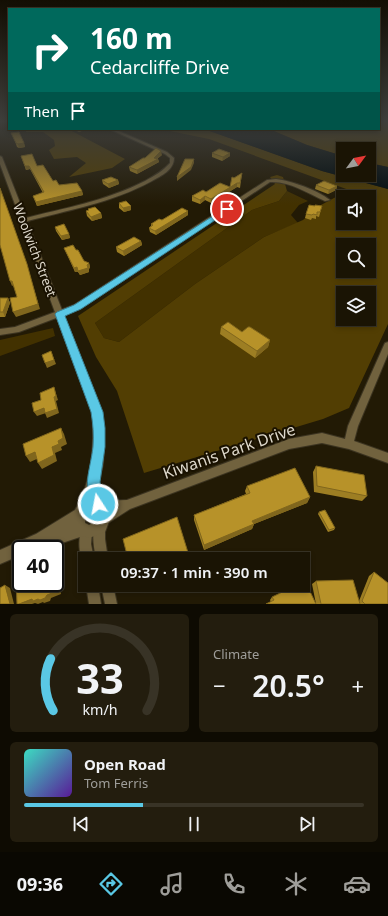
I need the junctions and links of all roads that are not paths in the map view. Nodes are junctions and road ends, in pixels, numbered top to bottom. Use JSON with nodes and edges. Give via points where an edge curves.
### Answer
{"nodes":[{"id":1,"x":155,"y":148,"type":"edge"},
{"id":2,"x":1,"y":160,"type":"edge"},
{"id":3,"x":327,"y":200,"type":"dead end"},
{"id":4,"x":24,"y":220,"type":"junction"},
{"id":5,"x":60,"y":314,"type":"junction"},
{"id":6,"x":0,"y":332,"type":"edge"},
{"id":7,"x":388,"y":345,"type":"edge"},
{"id":8,"x":349,"y":444,"type":"junction"},
{"id":9,"x":388,"y":458,"type":"edge"},
{"id":10,"x":93,"y":482,"type":"junction"},
{"id":11,"x":127,"y":504,"type":"junction"},
{"id":12,"x":99,"y":505,"type":"junction"},
{"id":13,"x":82,"y":512,"type":"junction"},
{"id":14,"x":102,"y":524,"type":"junction"},
{"id":15,"x":84,"y":531,"type":"junction"},
{"id":16,"x":40,"y":539,"type":"junction"},
{"id":17,"x":87,"y":552,"type":"edge"},
{"id":18,"x":101,"y":552,"type":"edge"},
{"id":19,"x":0,"y":558,"type":"edge"},
{"id":20,"x":93,"y":592,"type":"edge"},
{"id":21,"x":108,"y":592,"type":"edge"},
{"id":22,"x":95,"y":604,"type":"edge"},
{"id":23,"x":111,"y":604,"type":"edge"}],
"edges":[{"from":1,"to":4,"type":"street","via":[[172,158],[172,163],[164,172],[128,193]]},
{"from":2,"to":4,"type":"street","name":"Woolwich Street"},
{"from":3,"to":5,"type":"street","via":[[286,181],[268,181],[84,303]]},
{"from":4,"to":5,"type":"street","name":"Woolwich Street"},
{"from":5,"to":6,"type":"street","via":[[16,330]]},
{"from":5,"to":10,"type":"street","name":"Woolwich Street","via":[[97,412],[99,447]]},
{"from":7,"to":8,"type":"street","via":[[353,426]]},
{"from":8,"to":9,"type":"street","name":"Kiwanis Park Drive"},
{"from":8,"to":11,"type":"street","name":"Kiwanis Park Drive","via":[[322,438],[289,444]]},
{"from":10,"to":12,"type":"street","name":"Woolwich Street"},
{"from":10,"to":13,"type":"street","name":"Woolwich Street"},
{"from":11,"to":12,"type":"street","name":"Kiwanis Park Drive"},
{"from":11,"to":14,"type":"street","name":"Kiwanis Park Drive"},
{"from":12,"to":13,"type":"street","via":[[90,504]]},
{"from":12,"to":14,"type":"street","name":"Woolwich Street","via":[[104,512]]},
{"from":13,"to":15,"type":"street","name":"Woolwich Street","via":[[79,524]]},
{"from":13,"to":16,"type":"street"},
{"from":14,"to":15,"type":"street","via":[[93,532]]},
{"from":14,"to":18,"type":"street","via":[[99,539]]},
{"from":15,"to":16,"type":"street"},
{"from":15,"to":17,"type":"street"},
{"from":16,"to":19,"type":"street"},
{"from":20,"to":22,"type":"street"},
{"from":21,"to":23,"type":"street"}]}
